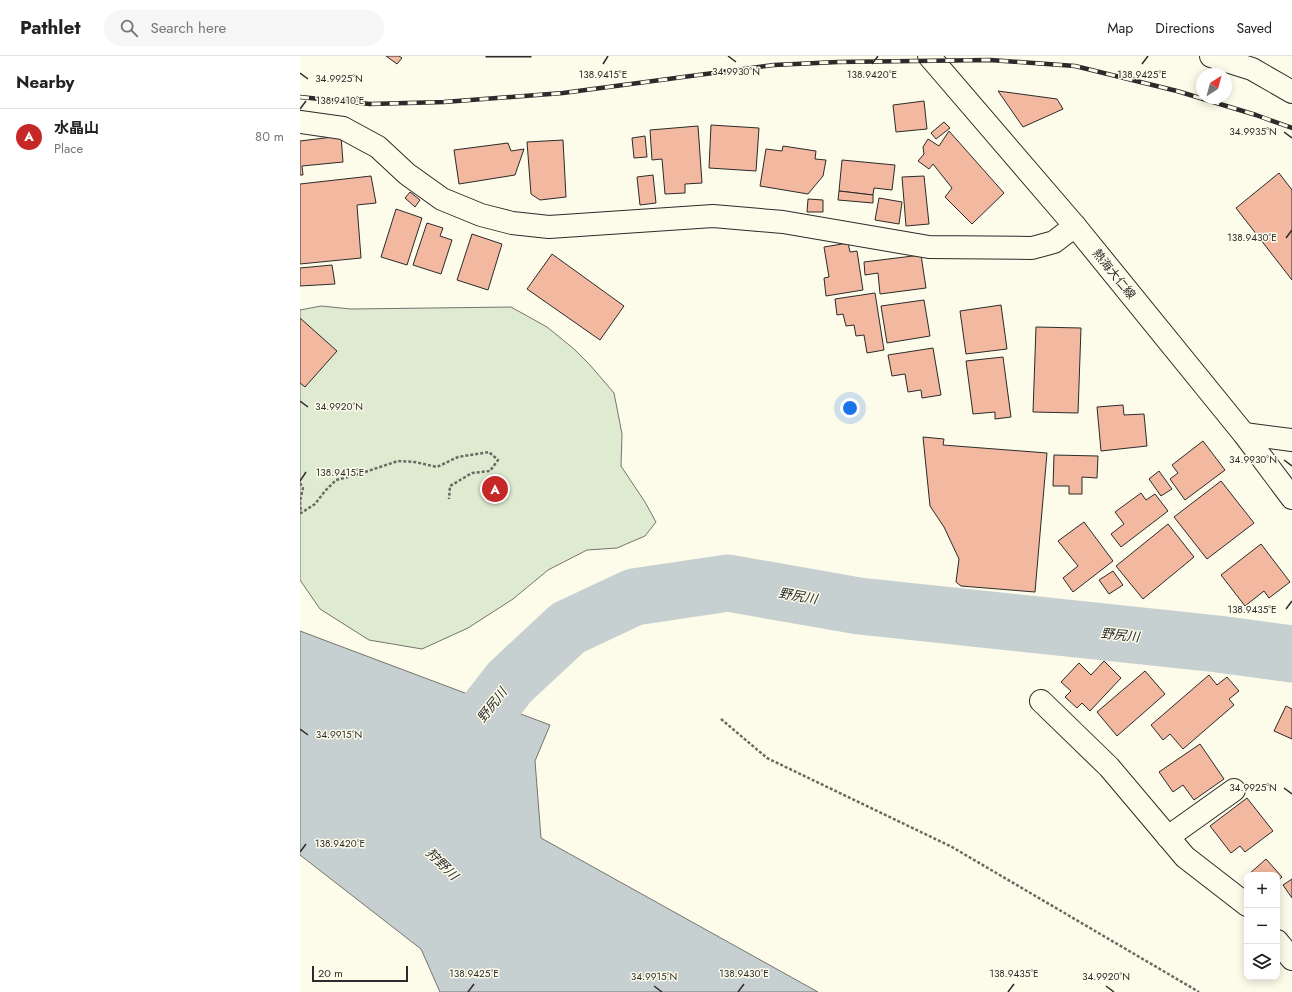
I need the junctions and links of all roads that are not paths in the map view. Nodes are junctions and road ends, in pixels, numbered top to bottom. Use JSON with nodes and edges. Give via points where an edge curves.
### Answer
{"nodes":[{"id":1,"x":929,"y":56,"type":"edge"},
{"id":2,"x":1211,"y":56,"type":"edge"},
{"id":3,"x":1292,"y":92,"type":"edge"},
{"id":4,"x":300,"y":122,"type":"edge"},
{"id":5,"x":1075,"y":226,"type":"junction"},
{"id":6,"x":1244,"y":434,"type":"junction"},
{"id":7,"x":1292,"y":440,"type":"edge"},
{"id":8,"x":1292,"y":498,"type":"edge"},
{"id":9,"x":1041,"y":701,"type":"dead end"},
{"id":10,"x":1234,"y":790,"type":"dead end"},
{"id":11,"x":1168,"y":837,"type":"junction"},
{"id":12,"x":1244,"y":904,"type":"edge"},
{"id":13,"x":1280,"y":944,"type":"edge"},
{"id":14,"x":1292,"y":959,"type":"edge"}],
"edges":[{"from":1,"to":5,"type":"street","name":"熱海大仁線"},
{"from":2,"to":3,"type":"street","via":[[1252,69]]},
{"from":4,"to":5,"type":"street","via":[[343,128],[378,147],[407,174],[442,199],[481,215],[512,223],[549,227],[713,216],[783,222],[929,247],[1032,248],[1054,242]]},
{"from":5,"to":6,"type":"street","name":"熱海大仁線"},
{"from":6,"to":7,"type":"street"},
{"from":6,"to":8,"type":"street","name":"熱海大仁線"},
{"from":9,"to":11,"type":"street","via":[[1108,767]]},
{"from":10,"to":11,"type":"street"},
{"from":11,"to":12,"type":"street","via":[[1185,857]]},
{"from":13,"to":14,"type":"street"}]}
